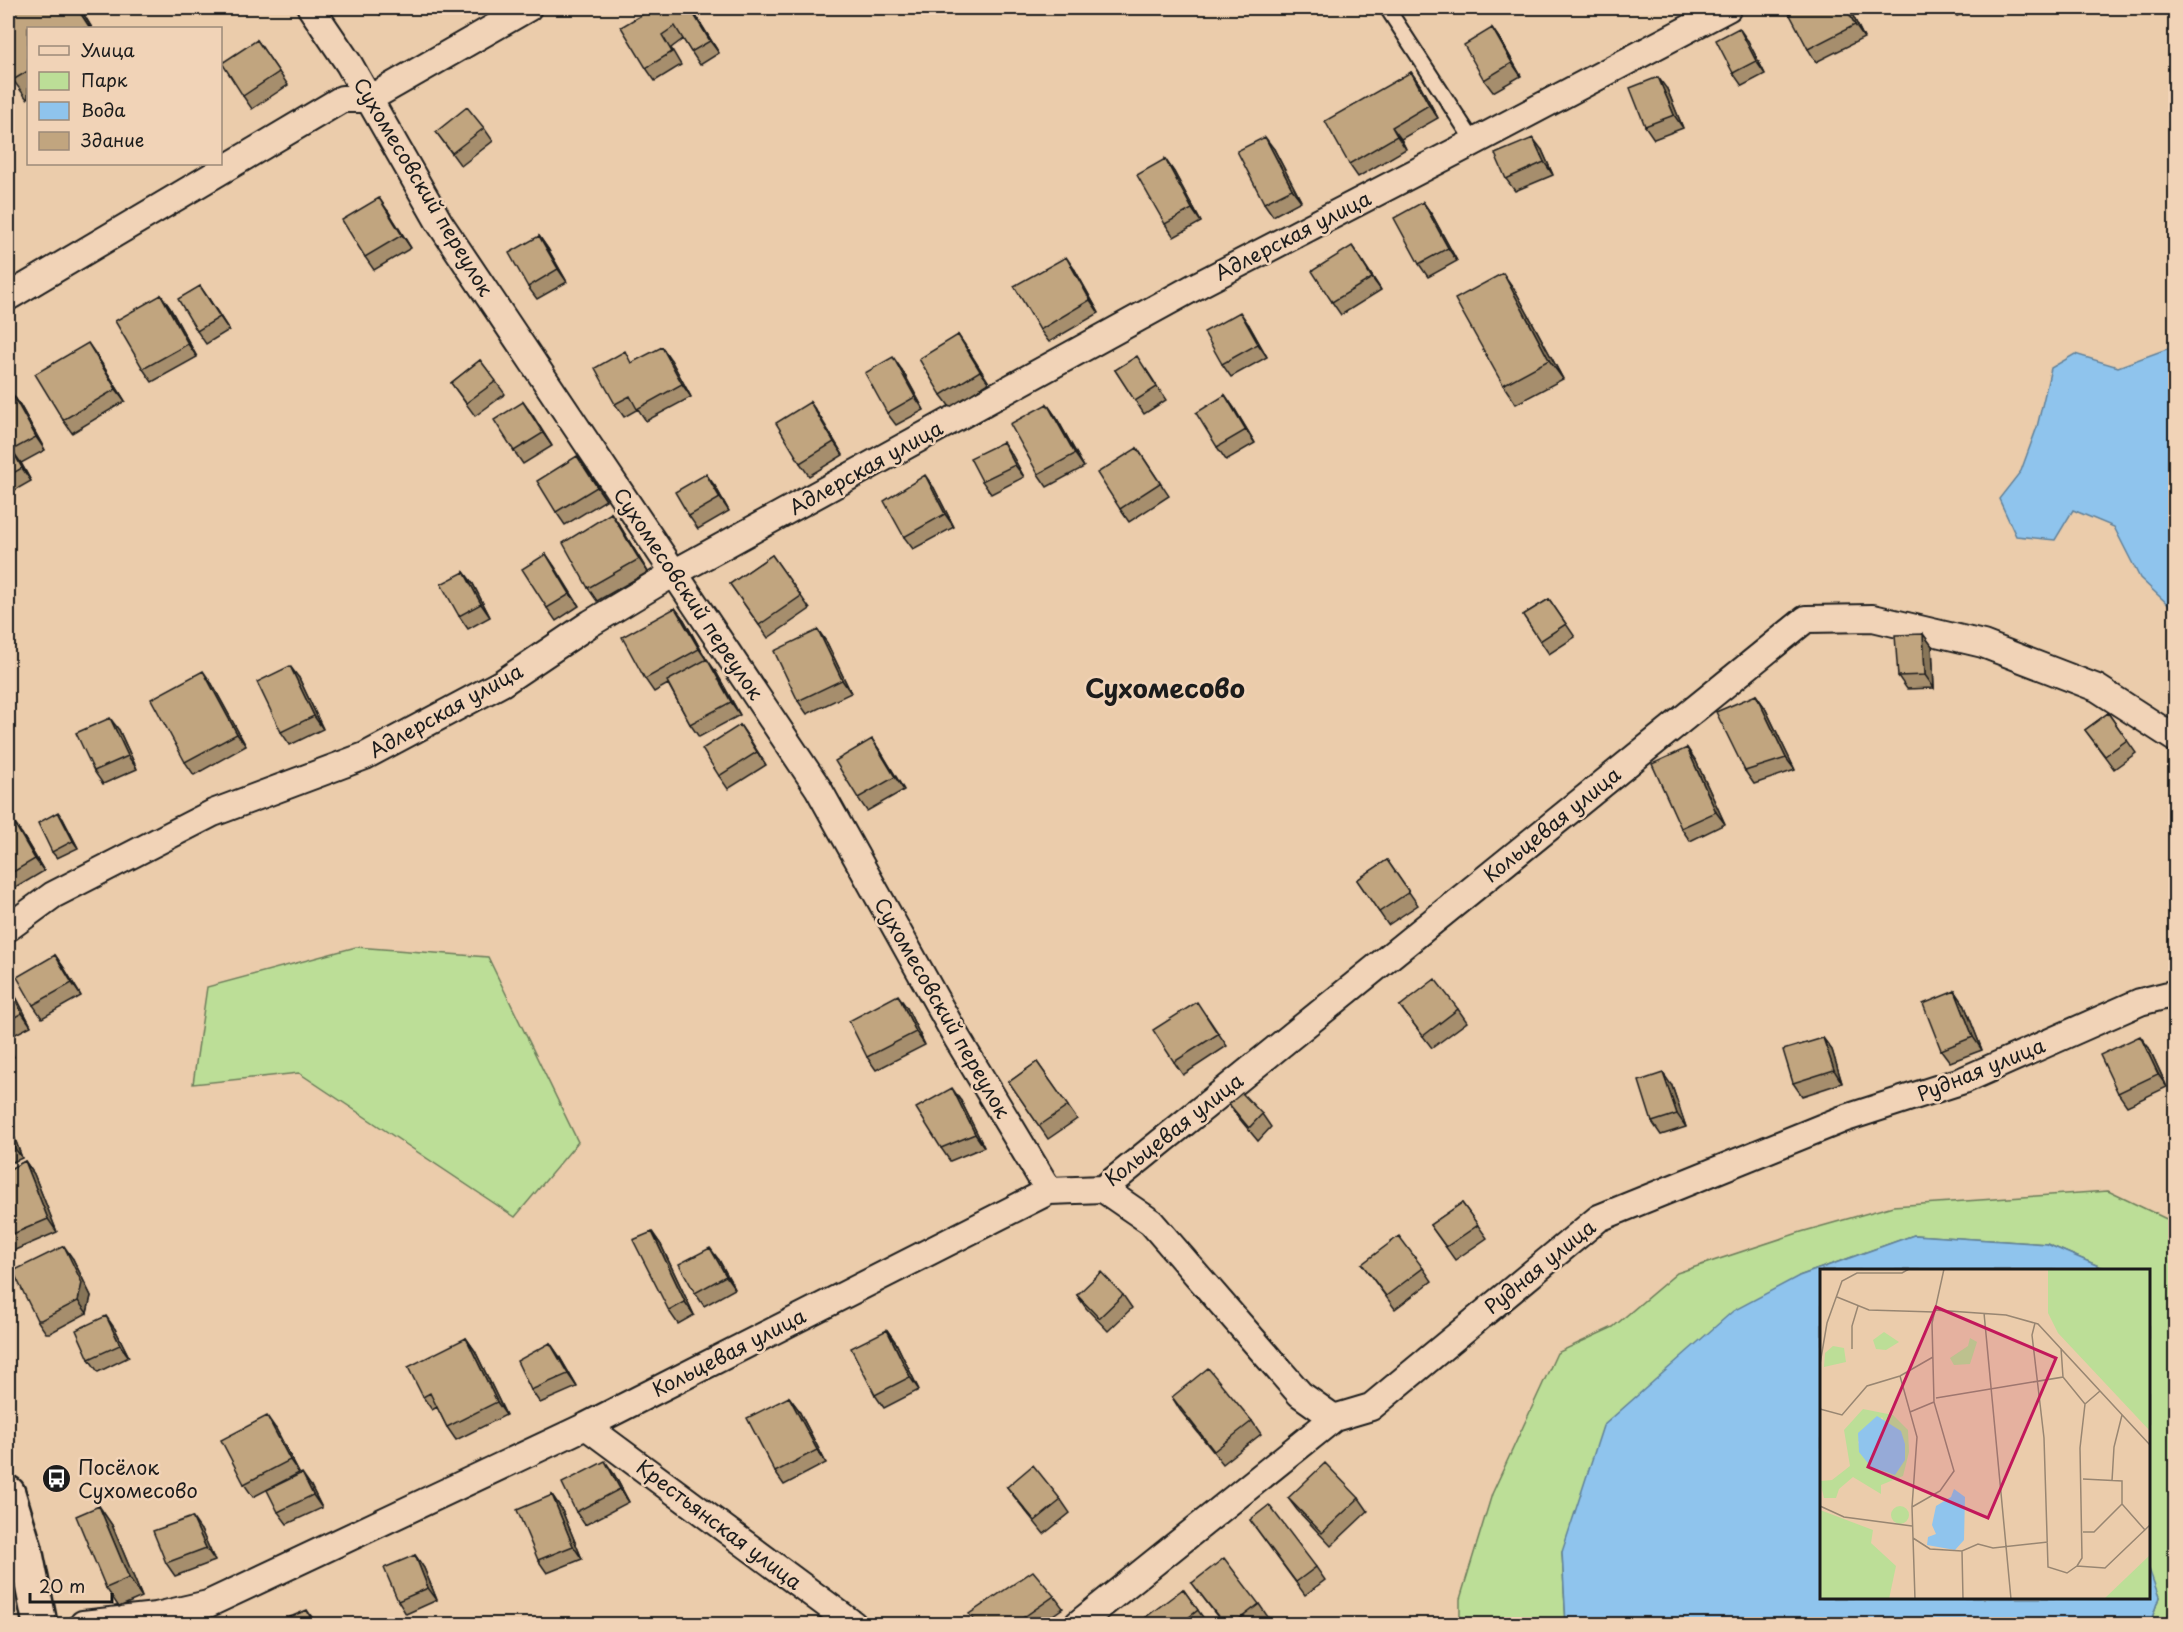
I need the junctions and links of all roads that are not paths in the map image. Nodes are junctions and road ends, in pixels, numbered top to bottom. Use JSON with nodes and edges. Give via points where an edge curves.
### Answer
{"nodes":[{"id":1,"x":311,"y":8,"type":"edge"},
{"id":2,"x":528,"y":8,"type":"edge"},
{"id":3,"x":1387,"y":8,"type":"edge"},
{"id":4,"x":1728,"y":8,"type":"edge"},
{"id":5,"x":369,"y":99,"type":"junction"},
{"id":6,"x":1474,"y":142,"type":"junction"},
{"id":7,"x":8,"y":297,"type":"edge"},
{"id":8,"x":674,"y":573,"type":"junction"},
{"id":9,"x":2175,"y":739,"type":"edge"},
{"id":10,"x":8,"y":928,"type":"edge"},
{"id":11,"x":2175,"y":993,"type":"edge"},
{"id":12,"x":1104,"y":1189,"type":"junction"},
{"id":13,"x":1049,"y":1191,"type":"junction"},
{"id":14,"x":1334,"y":1418,"type":"junction"},
{"id":15,"x":586,"y":1426,"type":"junction"},
{"id":16,"x":8,"y":1493,"type":"edge"},
{"id":17,"x":40,"y":1624,"type":"edge"},
{"id":18,"x":83,"y":1624,"type":"edge"},
{"id":19,"x":853,"y":1624,"type":"edge"},
{"id":20,"x":1078,"y":1624,"type":"edge"}],
"edges":[{"from":1,"to":5,"type":"street","name":"Сухомесовский переулок"},
{"from":2,"to":5,"type":"street"},
{"from":3,"to":6,"type":"lane"},
{"from":4,"to":6,"type":"street","name":"Адлерская улица"},
{"from":5,"to":7,"type":"street","via":[[342,99]]},
{"from":5,"to":8,"type":"street","name":"Сухомесовский переулок","via":[[439,222]]},
{"from":6,"to":8,"type":"street","name":"Адлерская улица","via":[[1200,284]]},
{"from":8,"to":10,"type":"street","name":"Адлерская улица","via":[[502,683],[365,756],[213,813],[53,895]]},
{"from":8,"to":13,"type":"street","name":"Сухомесовский переулок","via":[[818,788],[957,1038]]},
{"from":9,"to":12,"type":"street","name":"Кольцевая улица","via":[[2097,688],[1983,644],[1873,618],[1806,619]]},
{"from":11,"to":14,"type":"street","name":"Рудная улица","via":[[2140,1002],[1964,1080],[1843,1119],[1599,1218],[1371,1407]]},
{"from":12,"to":13,"type":"street","name":"Кольцевая улица"},
{"from":12,"to":14,"type":"street","via":[[1151,1222],[1299,1394]]},
{"from":13,"to":15,"type":"street","name":"Кольцевая улица"},
{"from":14,"to":20,"type":"street","name":"Рудная улица"},
{"from":15,"to":18,"type":"street","name":"Кольцевая улица","via":[[208,1604],[156,1616]]},
{"from":15,"to":19,"type":"street","name":"Крестьянская улица"},
{"from":16,"to":17,"type":"main road","via":[[25,1549]]}]}
